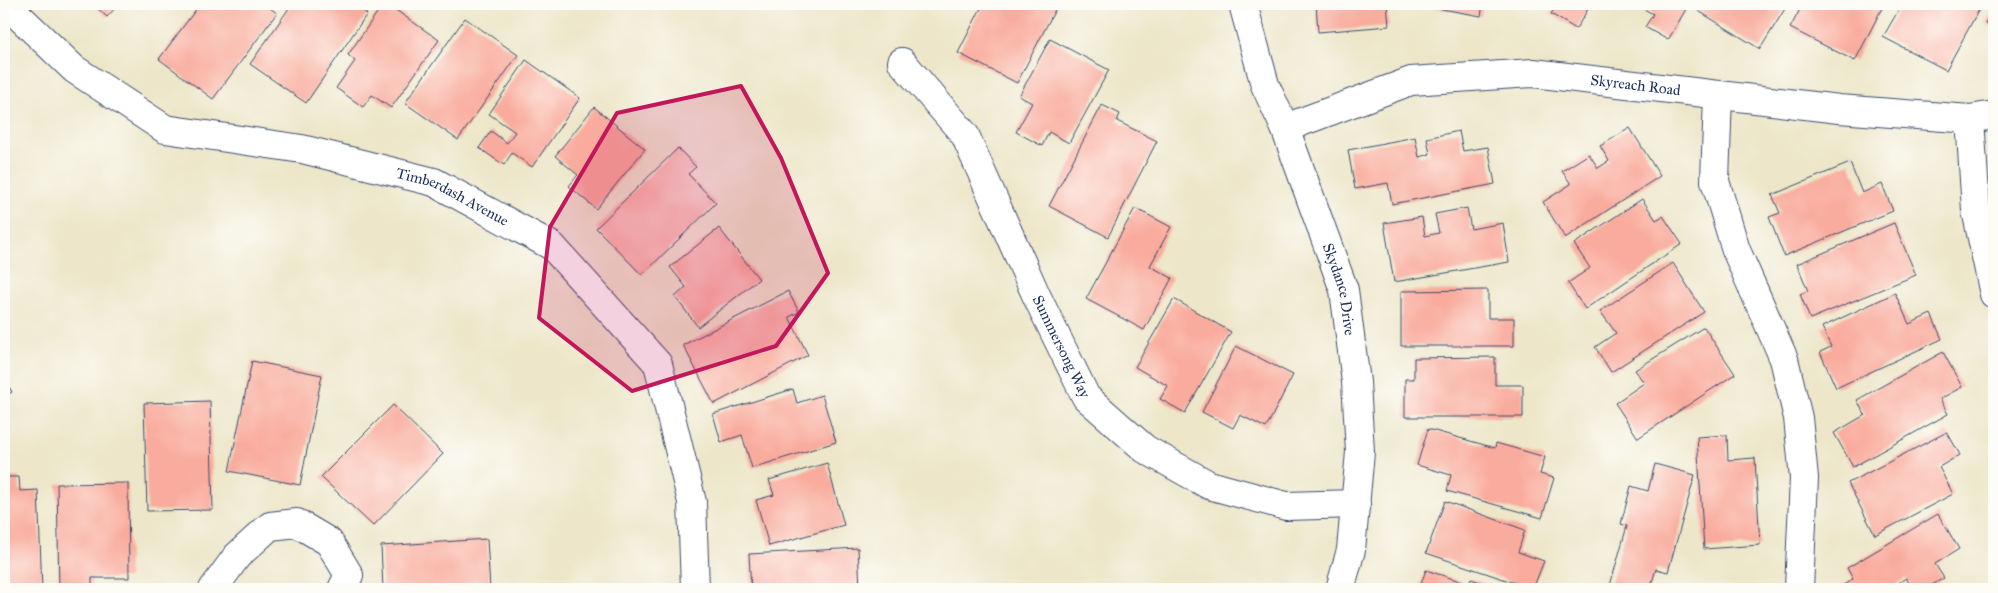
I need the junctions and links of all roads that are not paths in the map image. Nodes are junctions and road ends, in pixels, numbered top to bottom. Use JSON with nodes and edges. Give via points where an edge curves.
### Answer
{"nodes":[{"id":1,"x":6,"y":4,"type":"edge"},
{"id":2,"x":1243,"y":4,"type":"edge"},
{"id":3,"x":902,"y":62,"type":"dead end"},
{"id":4,"x":1718,"y":95,"type":"junction"},
{"id":5,"x":1982,"y":117,"type":"edge"},
{"id":6,"x":1285,"y":128,"type":"junction"},
{"id":7,"x":1994,"y":294,"type":"edge"},
{"id":8,"x":1356,"y":504,"type":"junction"},
{"id":9,"x":212,"y":589,"type":"edge"},
{"id":10,"x":342,"y":589,"type":"edge"},
{"id":11,"x":695,"y":589,"type":"edge"},
{"id":12,"x":1340,"y":589,"type":"edge"},
{"id":13,"x":1798,"y":589,"type":"edge"}],
"edges":[{"from":1,"to":11,"type":"street","name":"Timberdash Avenue","via":[[74,69],[165,129],[302,148],[434,182],[552,246],[658,364],[692,502]]},
{"from":2,"to":6,"type":"street","name":"Skydance Drive","via":[[1265,85]]},
{"from":3,"to":8,"type":"street","name":"Summersong Way","via":[[965,136],[1086,397],[1145,450],[1209,485],[1286,506]]},
{"from":4,"to":5,"type":"street","name":"Skyreach Road","via":[[1839,109]]},
{"from":4,"to":6,"type":"street","name":"Skyreach Road","via":[[1533,73],[1411,81]]},
{"from":4,"to":13,"type":"street","via":[[1715,181],[1736,250],[1784,359],[1798,418],[1804,478]]},
{"from":5,"to":7,"type":"street","via":[[1976,210]]},
{"from":6,"to":8,"type":"street","name":"Skydance Drive","via":[[1344,290],[1356,382],[1360,452]]},
{"from":8,"to":12,"type":"street","name":"Skydance Drive","via":[[1351,550]]},
{"from":9,"to":10,"type":"street","via":[[237,556],[270,526],[297,522],[329,542],[349,574]]}]}
